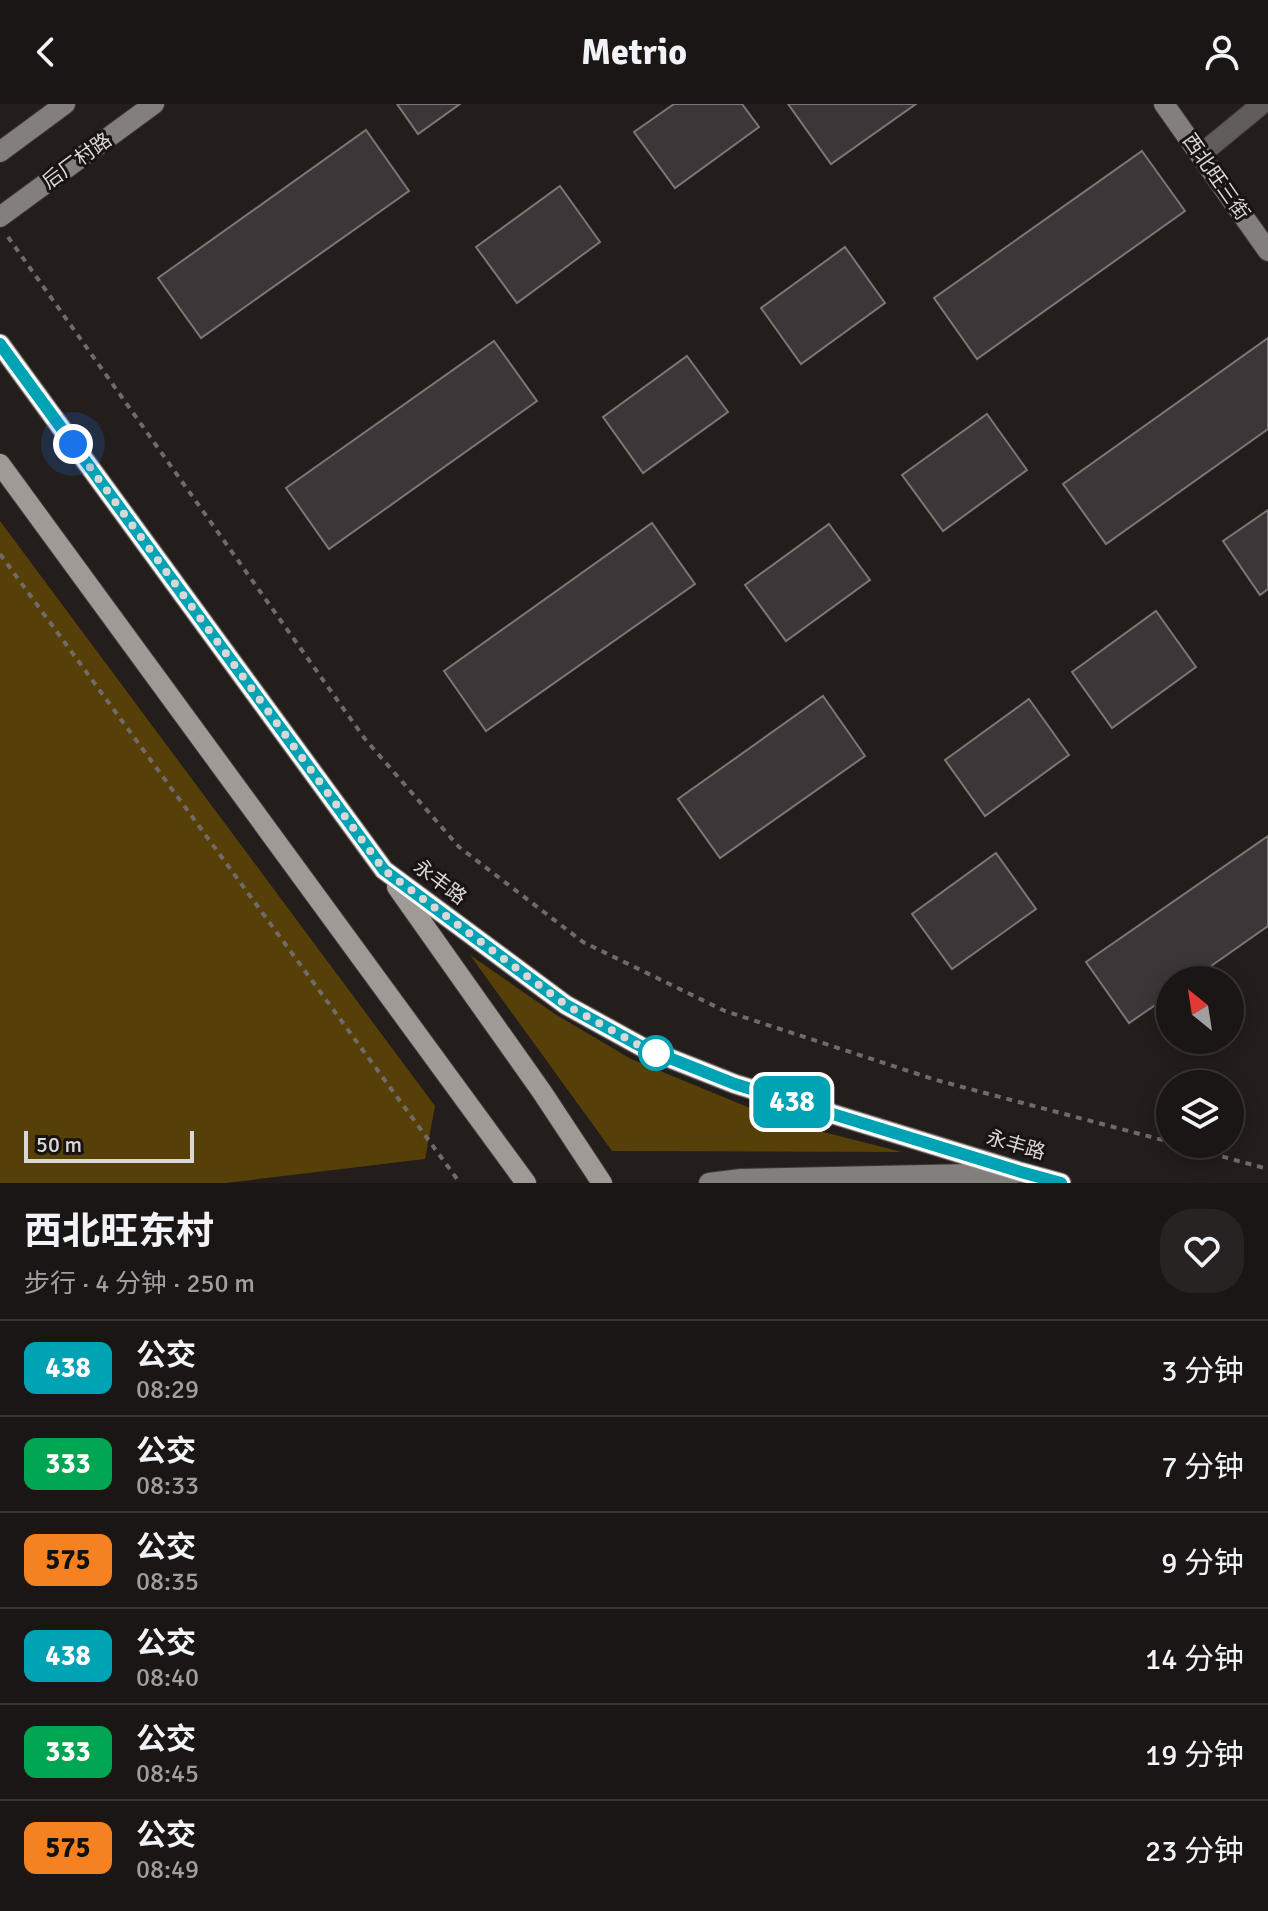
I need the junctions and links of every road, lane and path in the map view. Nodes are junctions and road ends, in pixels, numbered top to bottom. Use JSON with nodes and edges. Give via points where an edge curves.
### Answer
{"nodes":[{"id":1,"x":65,"y":104,"type":"edge"},
{"id":2,"x":154,"y":104,"type":"edge"},
{"id":3,"x":1164,"y":104,"type":"edge"},
{"id":4,"x":1262,"y":104,"type":"edge"},
{"id":5,"x":0,"y":152,"type":"edge"},
{"id":6,"x":1200,"y":155,"type":"junction"},
{"id":7,"x":0,"y":217,"type":"edge"},
{"id":8,"x":0,"y":226,"type":"edge"},
{"id":9,"x":1268,"y":251,"type":"edge"},
{"id":10,"x":0,"y":344,"type":"edge"},
{"id":11,"x":0,"y":464,"type":"edge"},
{"id":12,"x":0,"y":554,"type":"edge"},
{"id":13,"x":384,"y":870,"type":"junction"},
{"id":14,"x":1156,"y":1138,"type":"edge"},
{"id":15,"x":1228,"y":1158,"type":"edge"},
{"id":16,"x":1268,"y":1169,"type":"edge"},
{"id":17,"x":1021,"y":1172,"type":"junction"},
{"id":18,"x":460,"y":1183,"type":"edge"},
{"id":19,"x":526,"y":1183,"type":"edge"},
{"id":20,"x":602,"y":1183,"type":"edge"},
{"id":21,"x":709,"y":1183,"type":"edge"},
{"id":22,"x":1061,"y":1183,"type":"edge"}],
"edges":[{"from":1,"to":5,"type":"main road"},
{"from":2,"to":7,"type":"main road","name":"后厂村路"},
{"from":3,"to":6,"type":"main road","name":"西北旺三街"},
{"from":4,"to":6,"type":"street"},
{"from":6,"to":9,"type":"main road","name":"西北旺三街"},
{"from":8,"to":14,"type":"path","via":[[365,739],[459,847],[583,942],[725,1011],[936,1080]]},
{"from":10,"to":13,"type":"main road","name":"永丰路"},
{"from":11,"to":19,"type":"main road"},
{"from":12,"to":18,"type":"path"},
{"from":13,"to":17,"type":"main road","name":"永丰路","via":[[566,1005],[644,1048],[735,1084]]},
{"from":13,"to":20,"type":"main road"},
{"from":15,"to":16,"type":"path"},
{"from":17,"to":21,"type":"main road"},
{"from":17,"to":22,"type":"main road","name":"永丰路"}]}
